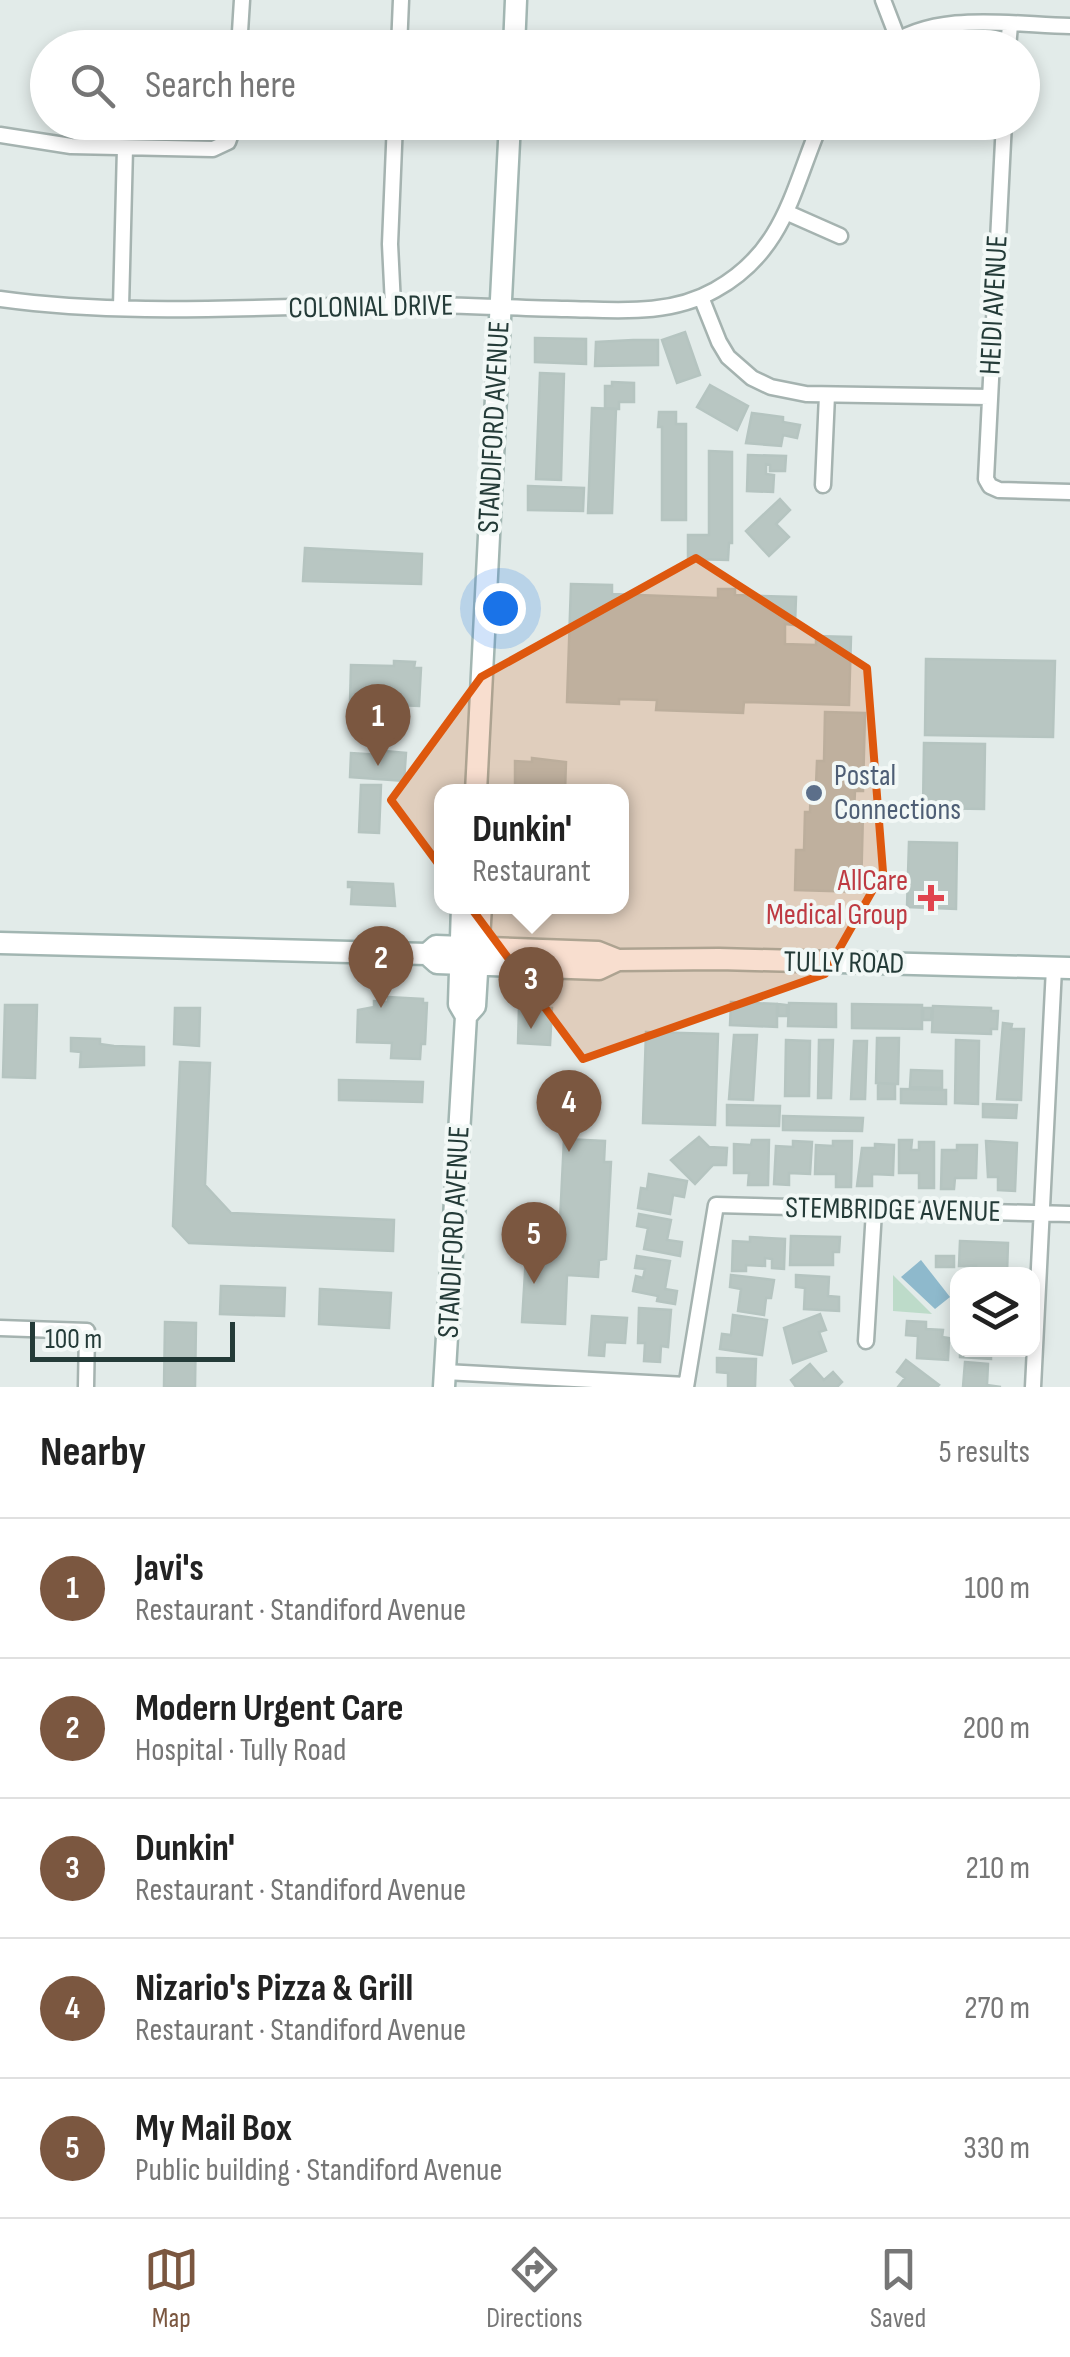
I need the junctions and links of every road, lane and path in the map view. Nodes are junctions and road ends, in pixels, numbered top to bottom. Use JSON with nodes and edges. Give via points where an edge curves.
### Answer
{"nodes":[{"id":1,"x":242,"y":0,"type":"edge"},
{"id":2,"x":401,"y":0,"type":"edge"},
{"id":3,"x":516,"y":0,"type":"edge"},
{"id":4,"x":884,"y":0,"type":"edge"},
{"id":5,"x":1010,"y":25,"type":"junction"},
{"id":6,"x":1070,"y":26,"type":"edge"},
{"id":7,"x":240,"y":30,"type":"edge"},
{"id":8,"x":400,"y":30,"type":"edge"},
{"id":9,"x":515,"y":30,"type":"edge"},
{"id":10,"x":890,"y":30,"type":"edge"},
{"id":11,"x":927,"y":30,"type":"edge"},
{"id":12,"x":1010,"y":30,"type":"edge"},
{"id":13,"x":0,"y":135,"type":"edge"},
{"id":14,"x":30,"y":140,"type":"edge"},
{"id":15,"x":32,"y":140,"type":"edge"},
{"id":16,"x":229,"y":140,"type":"edge"},
{"id":17,"x":395,"y":140,"type":"edge"},
{"id":18,"x":509,"y":140,"type":"edge"},
{"id":19,"x":814,"y":140,"type":"edge"},
{"id":20,"x":1003,"y":140,"type":"edge"},
{"id":21,"x":125,"y":148,"type":"junction"},
{"id":22,"x":788,"y":212,"type":"junction"},
{"id":23,"x":840,"y":236,"type":"dead end"},
{"id":24,"x":701,"y":297,"type":"junction"},
{"id":25,"x":0,"y":299,"type":"edge"},
{"id":26,"x":394,"y":304,"type":"junction"},
{"id":27,"x":121,"y":307,"type":"junction"},
{"id":28,"x":500,"y":307,"type":"junction"},
{"id":29,"x":827,"y":394,"type":"junction"},
{"id":30,"x":989,"y":398,"type":"junction"},
{"id":31,"x":824,"y":484,"type":"dead end"},
{"id":32,"x":1070,"y":492,"type":"edge"},
{"id":33,"x":476,"y":784,"type":"edge"},
{"id":34,"x":463,"y":914,"type":"edge"},
{"id":35,"x":479,"y":914,"type":"edge"},
{"id":36,"x":0,"y":943,"type":"edge"},
{"id":37,"x":469,"y":956,"type":"junction"},
{"id":38,"x":1062,"y":968,"type":"edge"},
{"id":39,"x":874,"y":1211,"type":"junction"},
{"id":40,"x":1043,"y":1214,"type":"junction"},
{"id":41,"x":1070,"y":1214,"type":"edge"},
{"id":42,"x":0,"y":1328,"type":"edge"},
{"id":43,"x":866,"y":1340,"type":"dead end"},
{"id":44,"x":445,"y":1379,"type":"edge"},
{"id":45,"x":686,"y":1386,"type":"edge"},
{"id":46,"x":86,"y":1387,"type":"edge"},
{"id":47,"x":1034,"y":1387,"type":"edge"}],
"edges":[{"from":1,"to":7,"type":"street"},
{"from":2,"to":8,"type":"street"},
{"from":3,"to":9,"type":"main road"},
{"from":4,"to":10,"type":"street"},
{"from":5,"to":6,"type":"street"},
{"from":5,"to":11,"type":"street"},
{"from":5,"to":12,"type":"street"},
{"from":13,"to":14,"type":"street"},
{"from":15,"to":21,"type":"street"},
{"from":16,"to":21,"type":"street","via":[[213,149]]},
{"from":17,"to":26,"type":"street"},
{"from":18,"to":28,"type":"main road","name":"STANDIFORD AVENUE"},
{"from":19,"to":22,"type":"street","name":"COLONIAL DRIVE"},
{"from":20,"to":30,"type":"street","name":"HEIDI AVENUE"},
{"from":21,"to":27,"type":"street"},
{"from":22,"to":23,"type":"street"},
{"from":22,"to":24,"type":"street","name":"COLONIAL DRIVE","via":[[748,266]]},
{"from":24,"to":28,"type":"street","name":"COLONIAL DRIVE","via":[[641,311]]},
{"from":24,"to":29,"type":"street","via":[[718,342],[738,368],[771,387]]},
{"from":25,"to":27,"type":"street","name":"COLONIAL DRIVE"},
{"from":26,"to":27,"type":"street","name":"COLONIAL DRIVE"},
{"from":26,"to":28,"type":"street","name":"COLONIAL DRIVE"},
{"from":28,"to":33,"type":"main road","name":"STANDIFORD AVENUE"},
{"from":29,"to":30,"type":"street"},
{"from":29,"to":31,"type":"street"},
{"from":30,"to":32,"type":"street","name":"HEIDI AVENUE","via":[[990,486]]},
{"from":34,"to":37,"type":"main road","name":"STANDIFORD AVENUE"},
{"from":35,"to":37,"type":"main road","name":"STANDIFORD AVENUE"},
{"from":36,"to":37,"type":"main road","name":"TULLY ROAD","via":[[428,954],[435,962]]},
{"from":37,"to":38,"type":"main road","name":"TULLY ROAD","via":[[598,969],[618,960],[719,959]]},
{"from":37,"to":44,"type":"main road","name":"STANDIFORD AVENUE","via":[[460,1004],[466,1016]]},
{"from":38,"to":40,"type":"street"},
{"from":39,"to":40,"type":"street","name":"STEMBRIDGE AVENUE"},
{"from":39,"to":43,"type":"street"},
{"from":39,"to":45,"type":"street","name":"STEMBRIDGE AVENUE","via":[[716,1206]]},
{"from":40,"to":41,"type":"street","name":"STEMBRIDGE AVENUE"},
{"from":40,"to":47,"type":"street"},
{"from":42,"to":46,"type":"street","via":[[88,1331]]},
{"from":44,"to":45,"type":"street"}]}
